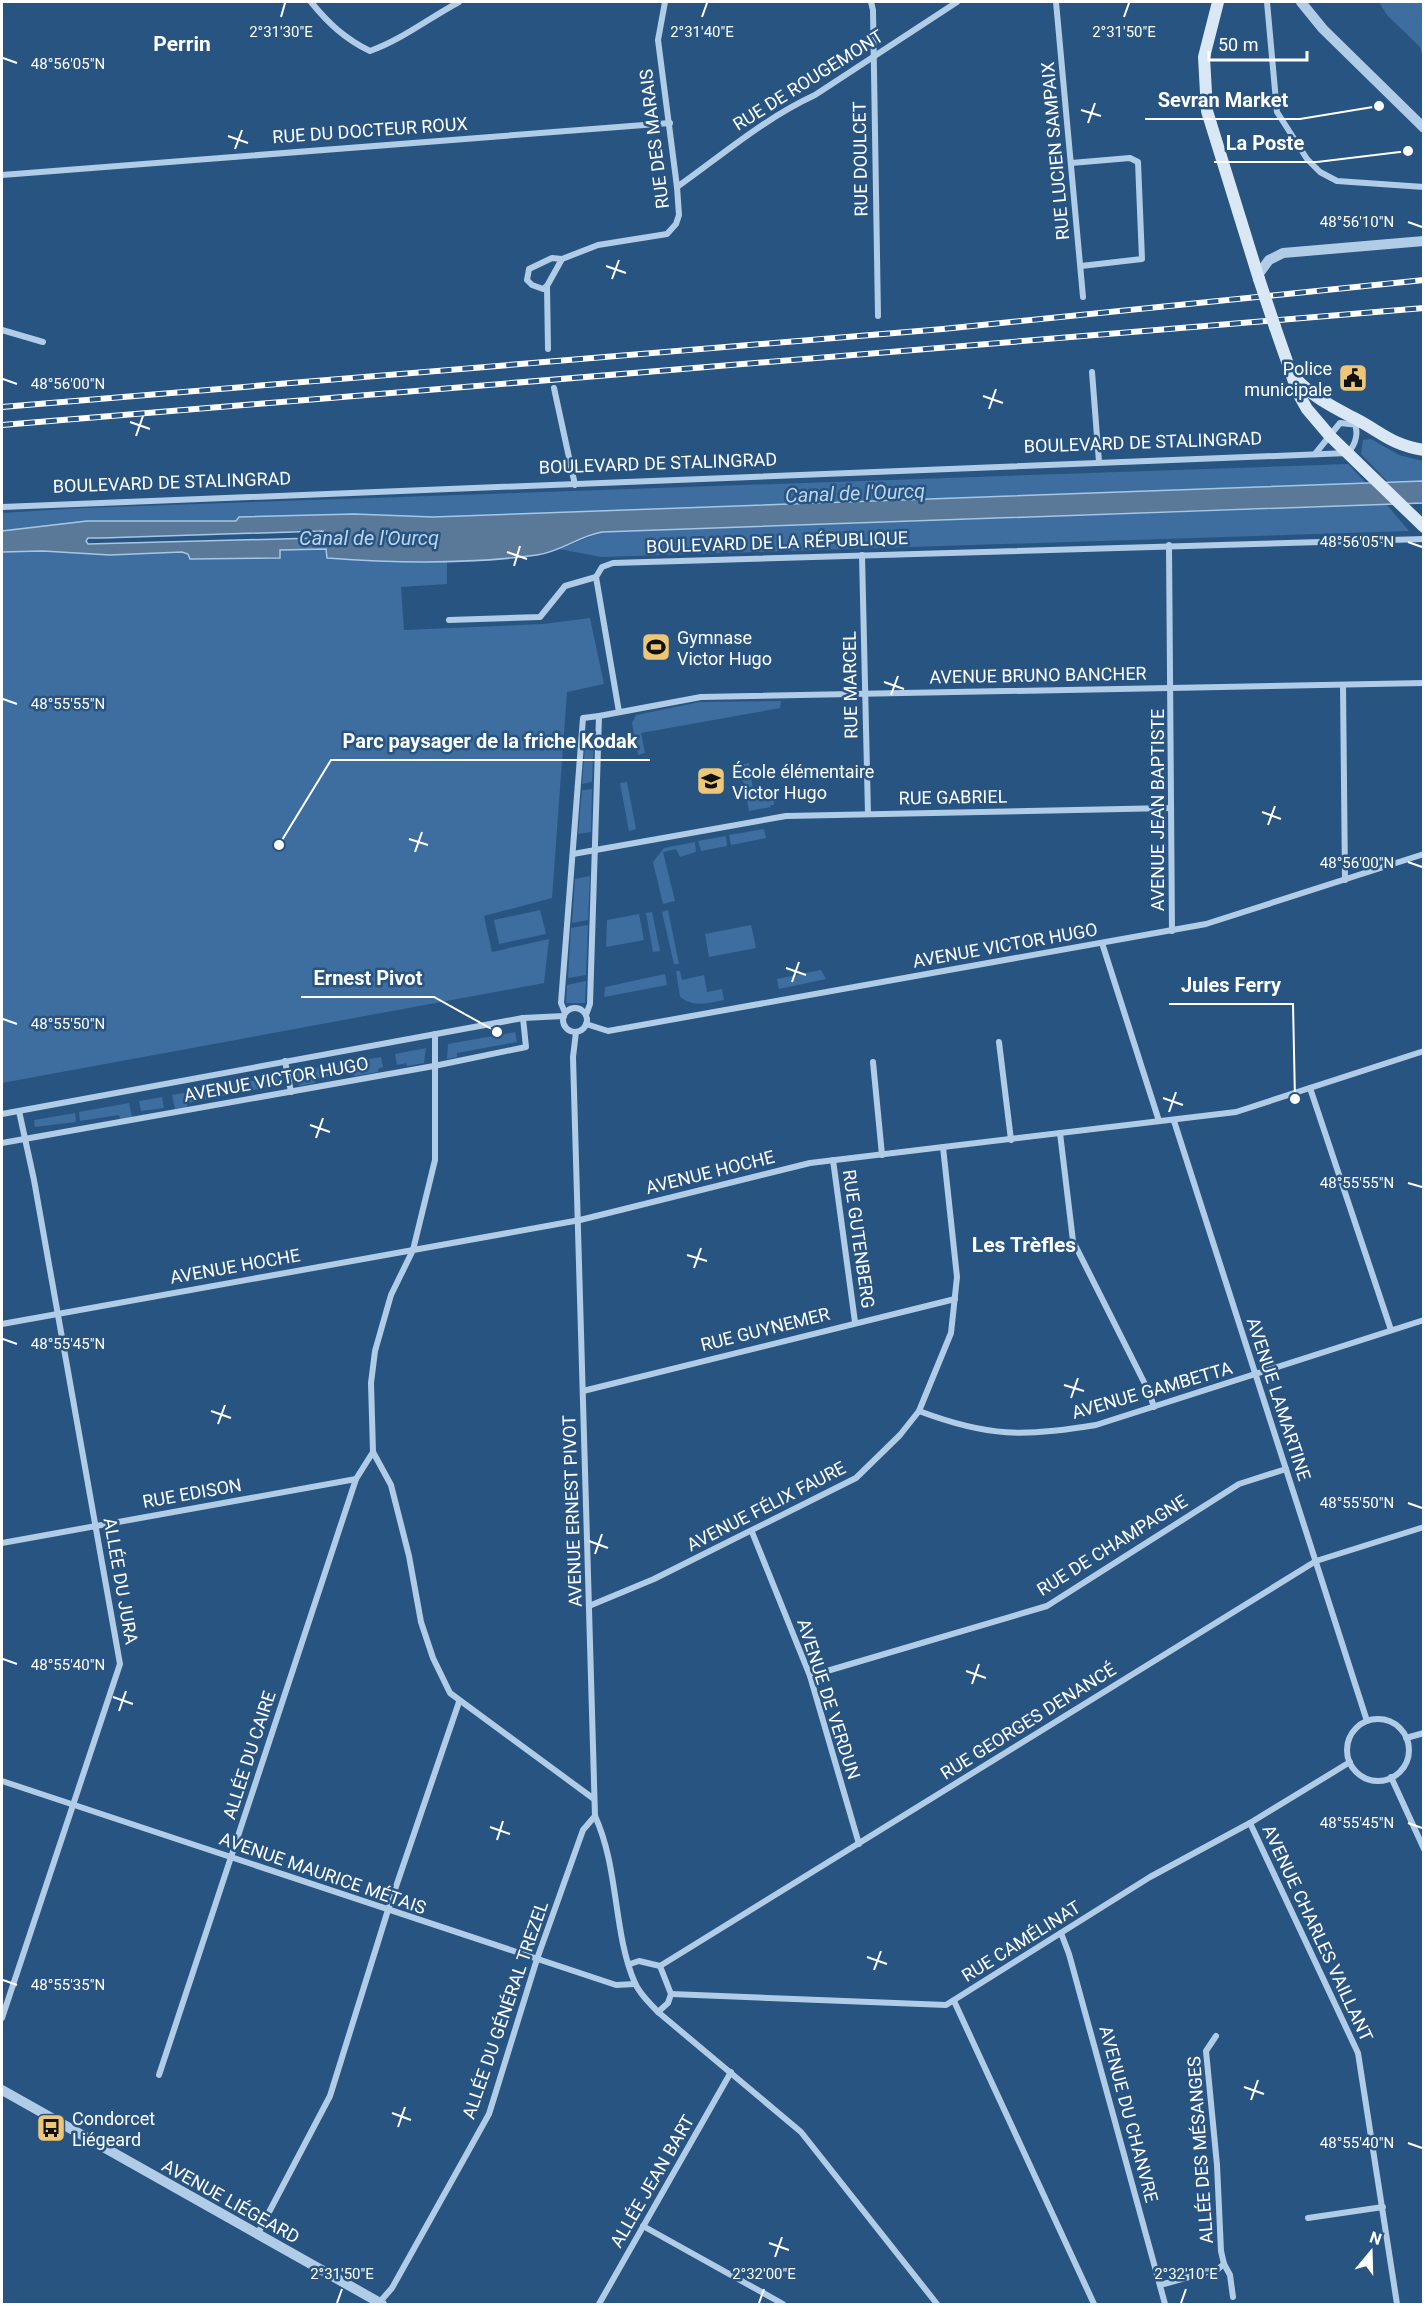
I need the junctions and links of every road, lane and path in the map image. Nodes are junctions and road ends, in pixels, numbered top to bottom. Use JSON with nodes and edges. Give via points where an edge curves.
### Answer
{"nodes":[{"id":1,"x":311,"y":2,"type":"edge"},
{"id":2,"x":459,"y":2,"type":"edge"},
{"id":3,"x":664,"y":2,"type":"edge"},
{"id":4,"x":871,"y":2,"type":"edge"},
{"id":5,"x":957,"y":2,"type":"edge"},
{"id":6,"x":1056,"y":2,"type":"edge"},
{"id":7,"x":1218,"y":2,"type":"edge"},
{"id":8,"x":1267,"y":2,"type":"edge"},
{"id":9,"x":1301,"y":2,"type":"edge"},
{"id":10,"x":874,"y":57,"type":"junction"},
{"id":11,"x":670,"y":123,"type":"junction"},
{"id":12,"x":1424,"y":128,"type":"edge"},
{"id":13,"x":1071,"y":163,"type":"junction"},
{"id":14,"x":2,"y":175,"type":"edge"},
{"id":15,"x":677,"y":187,"type":"junction"},
{"id":16,"x":1424,"y":187,"type":"edge"},
{"id":17,"x":1424,"y":241,"type":"edge"},
{"id":18,"x":562,"y":259,"type":"junction"},
{"id":19,"x":1081,"y":266,"type":"junction"},
{"id":20,"x":1259,"y":277,"type":"junction"},
{"id":21,"x":547,"y":286,"type":"junction"},
{"id":22,"x":1083,"y":297,"type":"dead end"},
{"id":23,"x":878,"y":316,"type":"dead end"},
{"id":24,"x":2,"y":330,"type":"edge"},
{"id":25,"x":43,"y":342,"type":"dead end"},
{"id":26,"x":548,"y":349,"type":"dead end"},
{"id":27,"x":1092,"y":372,"type":"dead end"},
{"id":28,"x":1293,"y":376,"type":"junction"},
{"id":29,"x":554,"y":388,"type":"dead end"},
{"id":30,"x":1359,"y":423,"type":"junction"},
{"id":31,"x":1330,"y":436,"type":"junction"},
{"id":32,"x":1424,"y":450,"type":"edge"},
{"id":33,"x":1348,"y":453,"type":"junction"},
{"id":34,"x":1315,"y":454,"type":"junction"},
{"id":35,"x":1099,"y":462,"type":"junction"},
{"id":36,"x":575,"y":486,"type":"junction"},
{"id":37,"x":2,"y":507,"type":"edge"},
{"id":38,"x":1420,"y":524,"type":"edge"},
{"id":39,"x":1424,"y":539,"type":"edge"},
{"id":40,"x":1169,"y":545,"type":"junction"},
{"id":41,"x":862,"y":555,"type":"junction"},
{"id":42,"x":596,"y":577,"type":"junction"},
{"id":43,"x":449,"y":620,"type":"dead end"},
{"id":44,"x":1424,"y":683,"type":"edge"},
{"id":45,"x":1342,"y":685,"type":"junction"},
{"id":46,"x":1172,"y":688,"type":"junction"},
{"id":47,"x":865,"y":694,"type":"junction"},
{"id":48,"x":620,"y":712,"type":"junction"},
{"id":49,"x":599,"y":716,"type":"junction"},
{"id":50,"x":1170,"y":808,"type":"junction"},
{"id":51,"x":868,"y":814,"type":"junction"},
{"id":52,"x":595,"y":851,"type":"junction"},
{"id":53,"x":573,"y":854,"type":"junction"},
{"id":54,"x":1424,"y":854,"type":"edge"},
{"id":55,"x":1345,"y":880,"type":"junction"},
{"id":56,"x":1172,"y":931,"type":"junction"},
{"id":57,"x":1102,"y":943,"type":"junction"},
{"id":58,"x":564,"y":1014,"type":"junction"},
{"id":59,"x":586,"y":1015,"type":"junction"},
{"id":60,"x":523,"y":1018,"type":"junction"},
{"id":61,"x":586,"y":1024,"type":"junction"},
{"id":62,"x":576,"y":1032,"type":"junction"},
{"id":63,"x":435,"y":1034,"type":"junction"},
{"id":64,"x":999,"y":1042,"type":"dead end"},
{"id":65,"x":1424,"y":1051,"type":"edge"},
{"id":66,"x":285,"y":1061,"type":"junction"},
{"id":67,"x":873,"y":1062,"type":"dead end"},
{"id":68,"x":434,"y":1066,"type":"junction"},
{"id":69,"x":1310,"y":1088,"type":"junction"},
{"id":70,"x":291,"y":1092,"type":"junction"},
{"id":71,"x":19,"y":1111,"type":"junction"},
{"id":72,"x":2,"y":1114,"type":"edge"},
{"id":73,"x":1174,"y":1120,"type":"junction"},
{"id":74,"x":1159,"y":1121,"type":"junction"},
{"id":75,"x":1060,"y":1133,"type":"junction"},
{"id":76,"x":25,"y":1138,"type":"junction"},
{"id":77,"x":1011,"y":1140,"type":"junction"},
{"id":78,"x":2,"y":1143,"type":"edge"},
{"id":79,"x":943,"y":1147,"type":"junction"},
{"id":80,"x":882,"y":1155,"type":"junction"},
{"id":81,"x":833,"y":1160,"type":"junction"},
{"id":82,"x":579,"y":1220,"type":"junction"},
{"id":83,"x":413,"y":1250,"type":"junction"},
{"id":84,"x":954,"y":1299,"type":"junction"},
{"id":85,"x":58,"y":1313,"type":"junction"},
{"id":86,"x":1424,"y":1320,"type":"edge"},
{"id":87,"x":855,"y":1322,"type":"junction"},
{"id":88,"x":2,"y":1324,"type":"edge"},
{"id":89,"x":1391,"y":1330,"type":"junction"},
{"id":90,"x":1256,"y":1375,"type":"junction"},
{"id":91,"x":583,"y":1391,"type":"junction"},
{"id":92,"x":1154,"y":1407,"type":"junction"},
{"id":93,"x":919,"y":1412,"type":"junction"},
{"id":94,"x":372,"y":1452,"type":"junction"},
{"id":95,"x":1286,"y":1469,"type":"junction"},
{"id":96,"x":356,"y":1479,"type":"junction"},
{"id":97,"x":96,"y":1526,"type":"junction"},
{"id":98,"x":1424,"y":1527,"type":"edge"},
{"id":99,"x":752,"y":1532,"type":"junction"},
{"id":100,"x":2,"y":1543,"type":"edge"},
{"id":101,"x":1316,"y":1561,"type":"junction"},
{"id":102,"x":590,"y":1606,"type":"junction"},
{"id":103,"x":810,"y":1676,"type":"junction"},
{"id":104,"x":459,"y":1702,"type":"junction"},
{"id":105,"x":1367,"y":1721,"type":"junction"},
{"id":106,"x":1424,"y":1733,"type":"edge"},
{"id":107,"x":1406,"y":1738,"type":"junction"},
{"id":108,"x":1350,"y":1762,"type":"junction"},
{"id":109,"x":1391,"y":1777,"type":"junction"},
{"id":110,"x":2,"y":1781,"type":"edge"},
{"id":111,"x":594,"y":1799,"type":"junction"},
{"id":112,"x":73,"y":1806,"type":"junction"},
{"id":113,"x":595,"y":1816,"type":"junction"},
{"id":114,"x":1250,"y":1823,"type":"junction"},
{"id":115,"x":859,"y":1844,"type":"junction"},
{"id":116,"x":1424,"y":1849,"type":"edge"},
{"id":117,"x":230,"y":1858,"type":"junction"},
{"id":118,"x":388,"y":1910,"type":"junction"},
{"id":119,"x":1061,"y":1933,"type":"junction"},
{"id":120,"x":537,"y":1959,"type":"junction"},
{"id":121,"x":630,"y":1964,"type":"junction"},
{"id":122,"x":660,"y":1966,"type":"junction"},
{"id":123,"x":635,"y":1984,"type":"junction"},
{"id":124,"x":671,"y":1994,"type":"junction"},
{"id":125,"x":954,"y":2001,"type":"junction"},
{"id":126,"x":658,"y":2012,"type":"junction"},
{"id":127,"x":2,"y":2018,"type":"edge"},
{"id":128,"x":1216,"y":2036,"type":"dead end"},
{"id":129,"x":731,"y":2072,"type":"junction"},
{"id":130,"x":159,"y":2075,"type":"dead end"},
{"id":131,"x":2,"y":2090,"type":"edge"},
{"id":132,"x":1383,"y":2206,"type":"junction"},
{"id":133,"x":1308,"y":2218,"type":"dead end"},
{"id":134,"x":643,"y":2226,"type":"junction"},
{"id":135,"x":257,"y":2235,"type":"junction"},
{"id":136,"x":1224,"y":2264,"type":"junction"},
{"id":137,"x":1160,"y":2285,"type":"junction"},
{"id":138,"x":1233,"y":2296,"type":"dead end"},
{"id":139,"x":380,"y":2304,"type":"edge"},
{"id":140,"x":599,"y":2304,"type":"edge"},
{"id":141,"x":783,"y":2304,"type":"edge"},
{"id":142,"x":937,"y":2304,"type":"edge"},
{"id":143,"x":1094,"y":2304,"type":"edge"},
{"id":144,"x":1165,"y":2304,"type":"edge"},
{"id":145,"x":1397,"y":2304,"type":"edge"}],
"edges":[{"from":1,"to":2,"type":"street","via":[[331,24],[370,51]]},
{"from":3,"to":11,"type":"street","name":"RUE DES MARAIS","via":[[658,40]]},
{"from":4,"to":10,"type":"street","name":"RUE DOULCET"},
{"from":5,"to":10,"type":"street","name":"RUE DE ROUGEMONT"},
{"from":6,"to":13,"type":"street","name":"RUE LUCIEN SAMPAIX"},
{"from":7,"to":20,"type":"main road","via":[[1204,57],[1207,111]]},
{"from":8,"to":16,"type":"street","via":[[1277,112],[1307,159],[1337,181]]},
{"from":9,"to":12,"type":"street","via":[[1323,29]]},
{"from":10,"to":15,"type":"street","name":"RUE DE ROUGEMONT","via":[[749,134]]},
{"from":10,"to":23,"type":"street","name":"RUE DOULCET"},
{"from":11,"to":14,"type":"street","name":"RUE DU DOCTEUR ROUX"},
{"from":11,"to":15,"type":"street","name":"RUE DES MARAIS"},
{"from":13,"to":19,"type":"street","name":"RUE LUCIEN SAMPAIX"},
{"from":13,"to":19,"type":"street","via":[[1130,158],[1138,162],[1142,259]]},
{"from":15,"to":18,"type":"street","name":"RUE DES MARAIS","via":[[679,215],[667,234],[598,245]]},
{"from":17,"to":20,"type":"street","via":[[1283,253],[1269,260]]},
{"from":18,"to":21,"type":"street"},
{"from":18,"to":21,"type":"street","name":"RUE DES MARAIS","via":[[552,258],[529,269],[527,280],[532,285],[543,289]]},
{"from":19,"to":22,"type":"street","name":"RUE LUCIEN SAMPAIX"},
{"from":20,"to":28,"type":"main road","bridge":true},
{"from":21,"to":26,"type":"street"},
{"from":24,"to":25,"type":"street"},
{"from":27,"to":35,"type":"street"},
{"from":28,"to":30,"type":"main road","via":[[1319,400]]},
{"from":28,"to":31,"type":"main road","via":[[1307,409]]},
{"from":29,"to":36,"type":"street"},
{"from":30,"to":31,"type":"street","via":[[1340,423]]},
{"from":30,"to":32,"type":"main road","via":[[1398,444]]},
{"from":30,"to":33,"type":"street"},
{"from":31,"to":33,"type":"main road"},
{"from":31,"to":34,"type":"street"},
{"from":33,"to":34,"type":"street","name":"BOULEVARD DE STALINGRAD"},
{"from":33,"to":38,"type":"main road"},
{"from":34,"to":35,"type":"street","name":"BOULEVARD DE STALINGRAD"},
{"from":35,"to":36,"type":"street","name":"BOULEVARD DE STALINGRAD"},
{"from":36,"to":37,"type":"street","name":"BOULEVARD DE STALINGRAD"},
{"from":39,"to":40,"type":"street","name":"BOULEVARD DE LA RÉPUBLIQUE"},
{"from":40,"to":41,"type":"street","name":"BOULEVARD DE LA RÉPUBLIQUE"},
{"from":40,"to":46,"type":"street","name":"AVENUE JEAN BAPTISTE"},
{"from":41,"to":42,"type":"street","name":"BOULEVARD DE LA RÉPUBLIQUE","via":[[613,562],[602,567]]},
{"from":41,"to":47,"type":"street","name":"RUE MARCEL"},
{"from":42,"to":43,"type":"street","name":"BOULEVARD DE LA RÉPUBLIQUE","via":[[564,586],[540,616]]},
{"from":42,"to":48,"type":"street"},
{"from":44,"to":45,"type":"street","name":"AVENUE BRUNO BANCHER"},
{"from":45,"to":46,"type":"street","name":"AVENUE BRUNO BANCHER"},
{"from":45,"to":55,"type":"street"},
{"from":46,"to":47,"type":"street","name":"AVENUE BRUNO BANCHER"},
{"from":46,"to":50,"type":"street","name":"AVENUE JEAN BAPTISTE"},
{"from":47,"to":48,"type":"street","name":"AVENUE BRUNO BANCHER","via":[[701,697]]},
{"from":47,"to":51,"type":"street","name":"RUE MARCEL"},
{"from":48,"to":49,"type":"street"},
{"from":49,"to":52,"type":"street"},
{"from":49,"to":53,"type":"street","via":[[583,718]]},
{"from":50,"to":51,"type":"street","name":"RUE GABRIEL"},
{"from":50,"to":56,"type":"street","name":"AVENUE JEAN BAPTISTE"},
{"from":51,"to":52,"type":"street","name":"RUE GABRIEL","via":[[786,816]]},
{"from":52,"to":53,"type":"street","name":"RUE GABRIEL"},
{"from":52,"to":59,"type":"street","via":[[590,1004]]},
{"from":53,"to":58,"type":"street","via":[[561,1003]]},
{"from":54,"to":55,"type":"street","name":"AVENUE VICTOR HUGO"},
{"from":55,"to":56,"type":"street","name":"AVENUE VICTOR HUGO"},
{"from":56,"to":57,"type":"street","name":"AVENUE VICTOR HUGO"},
{"from":57,"to":61,"type":"street","name":"AVENUE VICTOR HUGO","via":[[608,1031]]},
{"from":57,"to":74,"type":"street"},
{"from":58,"to":59,"type":"street","via":[[577,1008]]},
{"from":58,"to":60,"type":"street","name":"AVENUE VICTOR HUGO"},
{"from":58,"to":62,"type":"street","via":[[566,1028]]},
{"from":59,"to":61,"type":"street"},
{"from":60,"to":63,"type":"street","name":"AVENUE VICTOR HUGO"},
{"from":60,"to":68,"type":"street","name":"AVENUE VICTOR HUGO","via":[[526,1047]]},
{"from":61,"to":62,"type":"street"},
{"from":62,"to":82,"type":"street","name":"AVENUE ERNEST PIVOT","via":[[573,1056]]},
{"from":63,"to":66,"type":"street","name":"AVENUE VICTOR HUGO"},
{"from":63,"to":68,"type":"street"},
{"from":64,"to":77,"type":"street"},
{"from":65,"to":69,"type":"street","name":"AVENUE HOCHE"},
{"from":66,"to":70,"type":"street"},
{"from":66,"to":71,"type":"street","name":"AVENUE VICTOR HUGO"},
{"from":67,"to":80,"type":"street"},
{"from":68,"to":70,"type":"street","name":"AVENUE VICTOR HUGO"},
{"from":68,"to":83,"type":"street","via":[[435,1160]]},
{"from":69,"to":73,"type":"street","name":"AVENUE HOCHE","via":[[1236,1112]]},
{"from":69,"to":89,"type":"street"},
{"from":70,"to":76,"type":"street","name":"AVENUE VICTOR HUGO"},
{"from":71,"to":72,"type":"street","name":"AVENUE VICTOR HUGO"},
{"from":71,"to":76,"type":"street","name":"ALLÉE DU JURA"},
{"from":73,"to":74,"type":"street","name":"AVENUE HOCHE"},
{"from":73,"to":90,"type":"street","name":"AVENUE LAMARTINE"},
{"from":74,"to":75,"type":"street","name":"AVENUE HOCHE"},
{"from":75,"to":77,"type":"street","name":"AVENUE HOCHE"},
{"from":75,"to":92,"type":"street","via":[[1073,1241]]},
{"from":76,"to":78,"type":"street","name":"AVENUE VICTOR HUGO"},
{"from":76,"to":85,"type":"street","name":"ALLÉE DU JURA"},
{"from":77,"to":79,"type":"street","name":"AVENUE HOCHE"},
{"from":79,"to":80,"type":"street","name":"AVENUE HOCHE"},
{"from":79,"to":84,"type":"street","name":"AVENUE FÉLIX FAURE","via":[[957,1277]]},
{"from":80,"to":81,"type":"street","name":"AVENUE HOCHE"},
{"from":81,"to":82,"type":"street","name":"AVENUE HOCHE"},
{"from":81,"to":87,"type":"street","name":"RUE GUTENBERG"},
{"from":82,"to":83,"type":"street","name":"AVENUE HOCHE"},
{"from":82,"to":91,"type":"street","name":"AVENUE ERNEST PIVOT"},
{"from":83,"to":85,"type":"street","name":"AVENUE HOCHE"},
{"from":83,"to":94,"type":"street","via":[[388,1302],[375,1351],[371,1383]]},
{"from":84,"to":87,"type":"street","name":"RUE GUYNEMER"},
{"from":84,"to":93,"type":"street","name":"AVENUE FÉLIX FAURE","via":[[951,1333]]},
{"from":85,"to":88,"type":"street","name":"AVENUE HOCHE"},
{"from":85,"to":97,"type":"street","name":"ALLÉE DU JURA"},
{"from":86,"to":89,"type":"street","name":"AVENUE GAMBETTA"},
{"from":87,"to":91,"type":"street","name":"RUE GUYNEMER"},
{"from":89,"to":90,"type":"street","name":"AVENUE GAMBETTA"},
{"from":90,"to":92,"type":"street","name":"AVENUE GAMBETTA"},
{"from":90,"to":95,"type":"street","name":"AVENUE LAMARTINE"},
{"from":91,"to":102,"type":"street","name":"AVENUE ERNEST PIVOT"},
{"from":92,"to":93,"type":"street","name":"AVENUE GAMBETTA","via":[[1095,1425],[1046,1433],[993,1433]]},
{"from":93,"to":99,"type":"street","name":"AVENUE FÉLIX FAURE","via":[[856,1478]]},
{"from":94,"to":96,"type":"street"},
{"from":94,"to":104,"type":"street","via":[[391,1485],[427,1643],[443,1680]]},
{"from":95,"to":101,"type":"street","name":"AVENUE LAMARTINE"},
{"from":95,"to":103,"type":"street","name":"RUE DE CHAMPAGNE","via":[[1239,1484],[1047,1606]]},
{"from":96,"to":97,"type":"street","name":"RUE EDISON"},
{"from":96,"to":117,"type":"street","name":"ALLÉE DU CAIRE"},
{"from":97,"to":100,"type":"street","name":"RUE EDISON"},
{"from":97,"to":112,"type":"street","name":"ALLÉE DU JURA","via":[[120,1664]]},
{"from":98,"to":101,"type":"street","name":"RUE GEORGES DENANCÉ"},
{"from":99,"to":102,"type":"street","name":"AVENUE FÉLIX FAURE"},
{"from":99,"to":103,"type":"street","name":"AVENUE DE VERDUN"},
{"from":101,"to":105,"type":"street","name":"AVENUE LAMARTINE"},
{"from":101,"to":115,"type":"street","name":"RUE GEORGES DENANCÉ"},
{"from":102,"to":111,"type":"street","name":"AVENUE ERNEST PIVOT"},
{"from":103,"to":115,"type":"street","name":"AVENUE DE VERDUN"},
{"from":104,"to":111,"type":"street"},
{"from":104,"to":118,"type":"street"},
{"from":105,"to":107,"type":"street","via":[[1389,1721]]},
{"from":105,"to":108,"type":"street","via":[[1349,1738]]},
{"from":106,"to":107,"type":"street"},
{"from":107,"to":109,"type":"street","via":[[1407,1760]]},
{"from":108,"to":109,"type":"street","via":[[1367,1778]]},
{"from":108,"to":114,"type":"street","name":"RUE CAMÉLINAT"},
{"from":109,"to":116,"type":"street"},
{"from":110,"to":112,"type":"street","name":"AVENUE MAURICE MÉTAIS"},
{"from":111,"to":113,"type":"street","name":"AVENUE ERNEST PIVOT"},
{"from":112,"to":117,"type":"street","name":"AVENUE MAURICE MÉTAIS"},
{"from":112,"to":127,"type":"street","name":"ALLÉE DU JURA"},
{"from":113,"to":120,"type":"street","name":"ALLÉE DU GÉNÉRAL TREZEL","via":[[583,1830]]},
{"from":113,"to":121,"type":"street","name":"AVENUE ERNEST PIVOT","via":[[604,1837]]},
{"from":114,"to":119,"type":"street","name":"RUE CAMÉLINAT","via":[[1150,1877]]},
{"from":114,"to":132,"type":"street","name":"AVENUE CHARLES VAILLANT","via":[[1358,2053]]},
{"from":115,"to":122,"type":"street","name":"RUE GEORGES DENANCÉ"},
{"from":117,"to":118,"type":"street","name":"AVENUE MAURICE MÉTAIS"},
{"from":117,"to":130,"type":"street","name":"ALLÉE DU CAIRE"},
{"from":118,"to":120,"type":"street","name":"AVENUE MAURICE MÉTAIS"},
{"from":118,"to":135,"type":"street","via":[[330,2096]]},
{"from":119,"to":125,"type":"street","name":"RUE CAMÉLINAT"},
{"from":119,"to":137,"type":"street","name":"AVENUE DU CHANVRE"},
{"from":120,"to":123,"type":"street","name":"AVENUE MAURICE MÉTAIS","via":[[616,1985]]},
{"from":120,"to":139,"type":"street","name":"ALLÉE DU GÉNÉRAL TREZEL","via":[[489,2114]]},
{"from":121,"to":122,"type":"street","via":[[639,1961]]},
{"from":121,"to":123,"type":"street","name":"AVENUE ERNEST PIVOT"},
{"from":122,"to":124,"type":"street"},
{"from":123,"to":126,"type":"street"},
{"from":124,"to":125,"type":"street","name":"RUE CAMÉLINAT","via":[[940,2007]]},
{"from":124,"to":126,"type":"street"},
{"from":125,"to":143,"type":"street"},
{"from":126,"to":129,"type":"street"},
{"from":128,"to":136,"type":"street","name":"ALLÉE DES MÉSANGES","via":[[1206,2051]]},
{"from":129,"to":134,"type":"street","name":"ALLÉE JEAN BART"},
{"from":129,"to":142,"type":"street","via":[[801,2132]]},
{"from":131,"to":135,"type":"street","name":"AVENUE LIÉGEARD"},
{"from":132,"to":133,"type":"street"},
{"from":132,"to":145,"type":"street","name":"AVENUE CHARLES VAILLANT"},
{"from":134,"to":140,"type":"street","name":"ALLÉE JEAN BART"},
{"from":134,"to":141,"type":"street"},
{"from":135,"to":139,"type":"street","name":"AVENUE LIÉGEARD"},
{"from":136,"to":137,"type":"street","name":"ALLÉE DES MÉSANGES","via":[[1218,2270]]},
{"from":136,"to":138,"type":"street","name":"ALLÉE DES MÉSANGES"},
{"from":137,"to":144,"type":"street","name":"AVENUE DU CHANVRE"}]}
